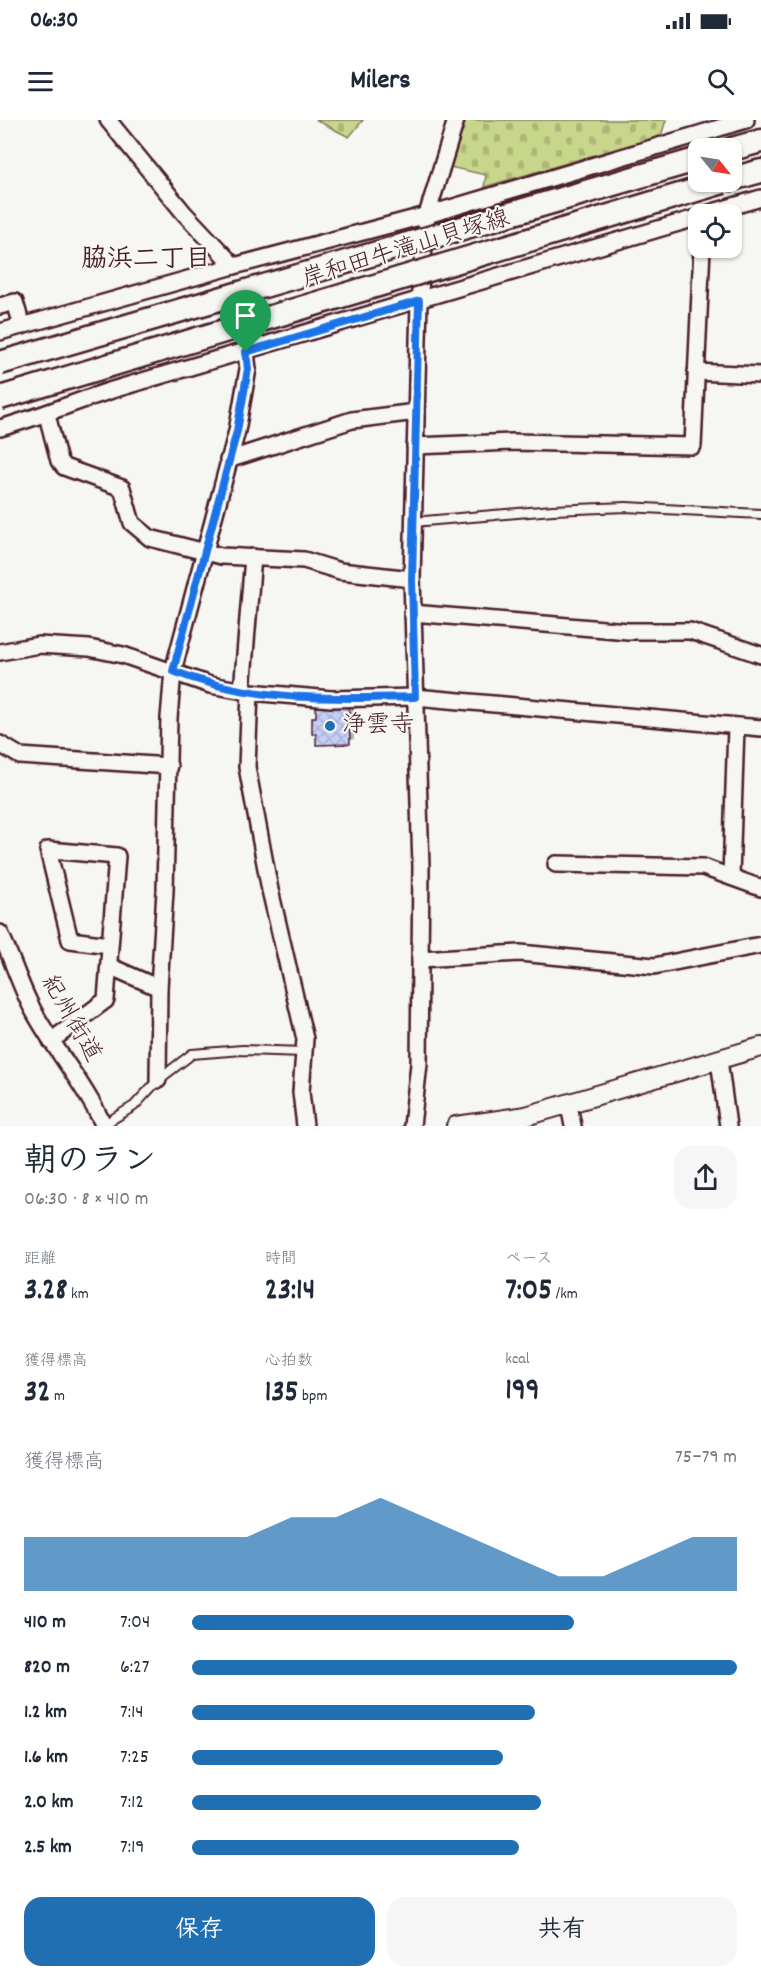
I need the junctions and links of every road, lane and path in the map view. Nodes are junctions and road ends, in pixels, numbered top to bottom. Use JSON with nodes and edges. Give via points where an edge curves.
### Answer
{"nodes":[{"id":1,"x":108,"y":120,"type":"edge"},
{"id":2,"x":456,"y":120,"type":"edge"},
{"id":3,"x":746,"y":120,"type":"edge"},
{"id":4,"x":761,"y":141,"type":"edge"},
{"id":5,"x":742,"y":146,"type":"edge"},
{"id":6,"x":688,"y":162,"type":"edge"},
{"id":7,"x":761,"y":171,"type":"edge"},
{"id":8,"x":742,"y":176,"type":"edge"},
{"id":9,"x":688,"y":192,"type":"edge"},
{"id":10,"x":761,"y":198,"type":"edge"},
{"id":11,"x":740,"y":204,"type":"edge"},
{"id":12,"x":427,"y":215,"type":"junction"},
{"id":13,"x":688,"y":220,"type":"edge"},
{"id":14,"x":702,"y":258,"type":"edge"},
{"id":15,"x":234,"y":266,"type":"junction"},
{"id":16,"x":419,"y":301,"type":"junction"},
{"id":17,"x":0,"y":306,"type":"edge"},
{"id":18,"x":22,"y":326,"type":"junction"},
{"id":19,"x":0,"y":332,"type":"edge"},
{"id":20,"x":246,"y":352,"type":"junction"},
{"id":21,"x":0,"y":363,"type":"edge"},
{"id":22,"x":696,"y":372,"type":"junction"},
{"id":23,"x":761,"y":375,"type":"edge"},
{"id":24,"x":0,"y":398,"type":"edge"},
{"id":25,"x":416,"y":412,"type":"junction"},
{"id":26,"x":47,"y":415,"type":"junction"},
{"id":27,"x":0,"y":428,"type":"edge"},
{"id":28,"x":415,"y":446,"type":"junction"},
{"id":29,"x":228,"y":460,"type":"junction"},
{"id":30,"x":761,"y":514,"type":"edge"},
{"id":31,"x":413,"y":522,"type":"junction"},
{"id":32,"x":203,"y":551,"type":"junction"},
{"id":33,"x":253,"y":558,"type":"junction"},
{"id":34,"x":412,"y":579,"type":"junction"},
{"id":35,"x":412,"y":613,"type":"junction"},
{"id":36,"x":0,"y":652,"type":"edge"},
{"id":37,"x":761,"y":655,"type":"edge"},
{"id":38,"x":173,"y":671,"type":"junction"},
{"id":39,"x":245,"y":692,"type":"junction"},
{"id":40,"x":415,"y":697,"type":"junction"},
{"id":41,"x":736,"y":727,"type":"junction"},
{"id":42,"x":761,"y":728,"type":"edge"},
{"id":43,"x":0,"y":744,"type":"edge"},
{"id":44,"x":170,"y":766,"type":"junction"},
{"id":45,"x":556,"y":864,"type":"dead end"},
{"id":46,"x":731,"y":877,"type":"junction"},
{"id":47,"x":761,"y":888,"type":"edge"},
{"id":48,"x":0,"y":933,"type":"edge"},
{"id":49,"x":110,"y":945,"type":"junction"},
{"id":50,"x":761,"y":945,"type":"edge"},
{"id":51,"x":420,"y":959,"type":"junction"},
{"id":52,"x":109,"y":966,"type":"junction"},
{"id":53,"x":159,"y":988,"type":"junction"},
{"id":54,"x":51,"y":1041,"type":"junction"},
{"id":55,"x":761,"y":1047,"type":"edge"},
{"id":56,"x":305,"y":1052,"type":"junction"},
{"id":57,"x":719,"y":1060,"type":"junction"},
{"id":58,"x":158,"y":1080,"type":"junction"},
{"id":59,"x":569,"y":1105,"type":"junction"},
{"id":60,"x":103,"y":1125,"type":"edge"},
{"id":61,"x":304,"y":1126,"type":"edge"},
{"id":62,"x":412,"y":1126,"type":"edge"},
{"id":63,"x":456,"y":1126,"type":"edge"},
{"id":64,"x":573,"y":1126,"type":"edge"},
{"id":65,"x":728,"y":1126,"type":"edge"}],
"edges":[{"from":1,"to":15,"type":"street","via":[[184,213]]},
{"from":2,"to":12,"type":"street"},
{"from":3,"to":12,"type":"street"},
{"from":4,"to":5,"type":"main road"},
{"from":6,"to":21,"type":"main road","name":"岸和田牛滝山貝塚線","bridge":true},
{"from":7,"to":8,"type":"main road","name":"岸和田牛滝山貝塚線"},
{"from":9,"to":24,"type":"main road","name":"岸和田牛滝山貝塚線","bridge":true},
{"from":10,"to":11,"type":"street"},
{"from":12,"to":15,"type":"street"},
{"from":12,"to":16,"type":"street"},
{"from":13,"to":16,"type":"street"},
{"from":14,"to":22,"type":"street"},
{"from":15,"to":18,"type":"street"},
{"from":16,"to":20,"type":"street"},
{"from":16,"to":25,"type":"street"},
{"from":17,"to":18,"type":"street","via":[[15,302]]},
{"from":18,"to":19,"type":"street"},
{"from":20,"to":26,"type":"street","via":[[125,386]]},
{"from":20,"to":29,"type":"street","via":[[248,369]]},
{"from":22,"to":23,"type":"street"},
{"from":22,"to":28,"type":"street","via":[[693,446],[504,442]]},
{"from":25,"to":28,"type":"street"},
{"from":25,"to":29,"type":"street","via":[[352,420]]},
{"from":26,"to":27,"type":"street"},
{"from":26,"to":32,"type":"street","via":[[64,467],[122,488],[132,523],[150,538]]},
{"from":28,"to":31,"type":"street"},
{"from":29,"to":32,"type":"street"},
{"from":30,"to":31,"type":"lane","via":[[626,507]]},
{"from":31,"to":34,"type":"street"},
{"from":32,"to":33,"type":"street"},
{"from":32,"to":38,"type":"street"},
{"from":33,"to":34,"type":"street","via":[[304,560],[340,571]]},
{"from":33,"to":39,"type":"street"},
{"from":34,"to":35,"type":"street"},
{"from":35,"to":37,"type":"street","via":[[628,631],[690,632]]},
{"from":35,"to":40,"type":"street"},
{"from":36,"to":38,"type":"street","via":[[39,645],[89,648]]},
{"from":38,"to":39,"type":"street","via":[[210,685]]},
{"from":38,"to":44,"type":"street"},
{"from":39,"to":40,"type":"street","via":[[331,699]]},
{"from":39,"to":56,"type":"street","via":[[248,767],[270,890],[301,1013]]},
{"from":40,"to":41,"type":"street"},
{"from":40,"to":51,"type":"street"},
{"from":41,"to":42,"type":"street"},
{"from":41,"to":46,"type":"street"},
{"from":43,"to":44,"type":"street","via":[[20,756]]},
{"from":44,"to":53,"type":"street"},
{"from":45,"to":46,"type":"street","via":[[703,867]]},
{"from":46,"to":47,"type":"street"},
{"from":48,"to":54,"type":"street","name":"紀州街道","via":[[32,1008]]},
{"from":49,"to":49,"type":"street","via":[[117,856],[48,850],[70,940]]},
{"from":49,"to":52,"type":"street"},
{"from":50,"to":51,"type":"street","via":[[654,966],[520,952]]},
{"from":51,"to":62,"type":"street","via":[[419,1064]]},
{"from":52,"to":53,"type":"street"},
{"from":52,"to":54,"type":"street","via":[[106,1000]]},
{"from":53,"to":58,"type":"street"},
{"from":54,"to":60,"type":"street","name":"紀州街道","via":[[91,1098]]},
{"from":55,"to":57,"type":"street"},
{"from":56,"to":58,"type":"lane","via":[[243,1050],[192,1054]]},
{"from":56,"to":61,"type":"street","via":[[301,1092]]},
{"from":57,"to":59,"type":"street"},
{"from":57,"to":65,"type":"street"},
{"from":58,"to":60,"type":"lane","via":[[134,1106]]},
{"from":59,"to":63,"type":"street"},
{"from":59,"to":64,"type":"street"}]}
